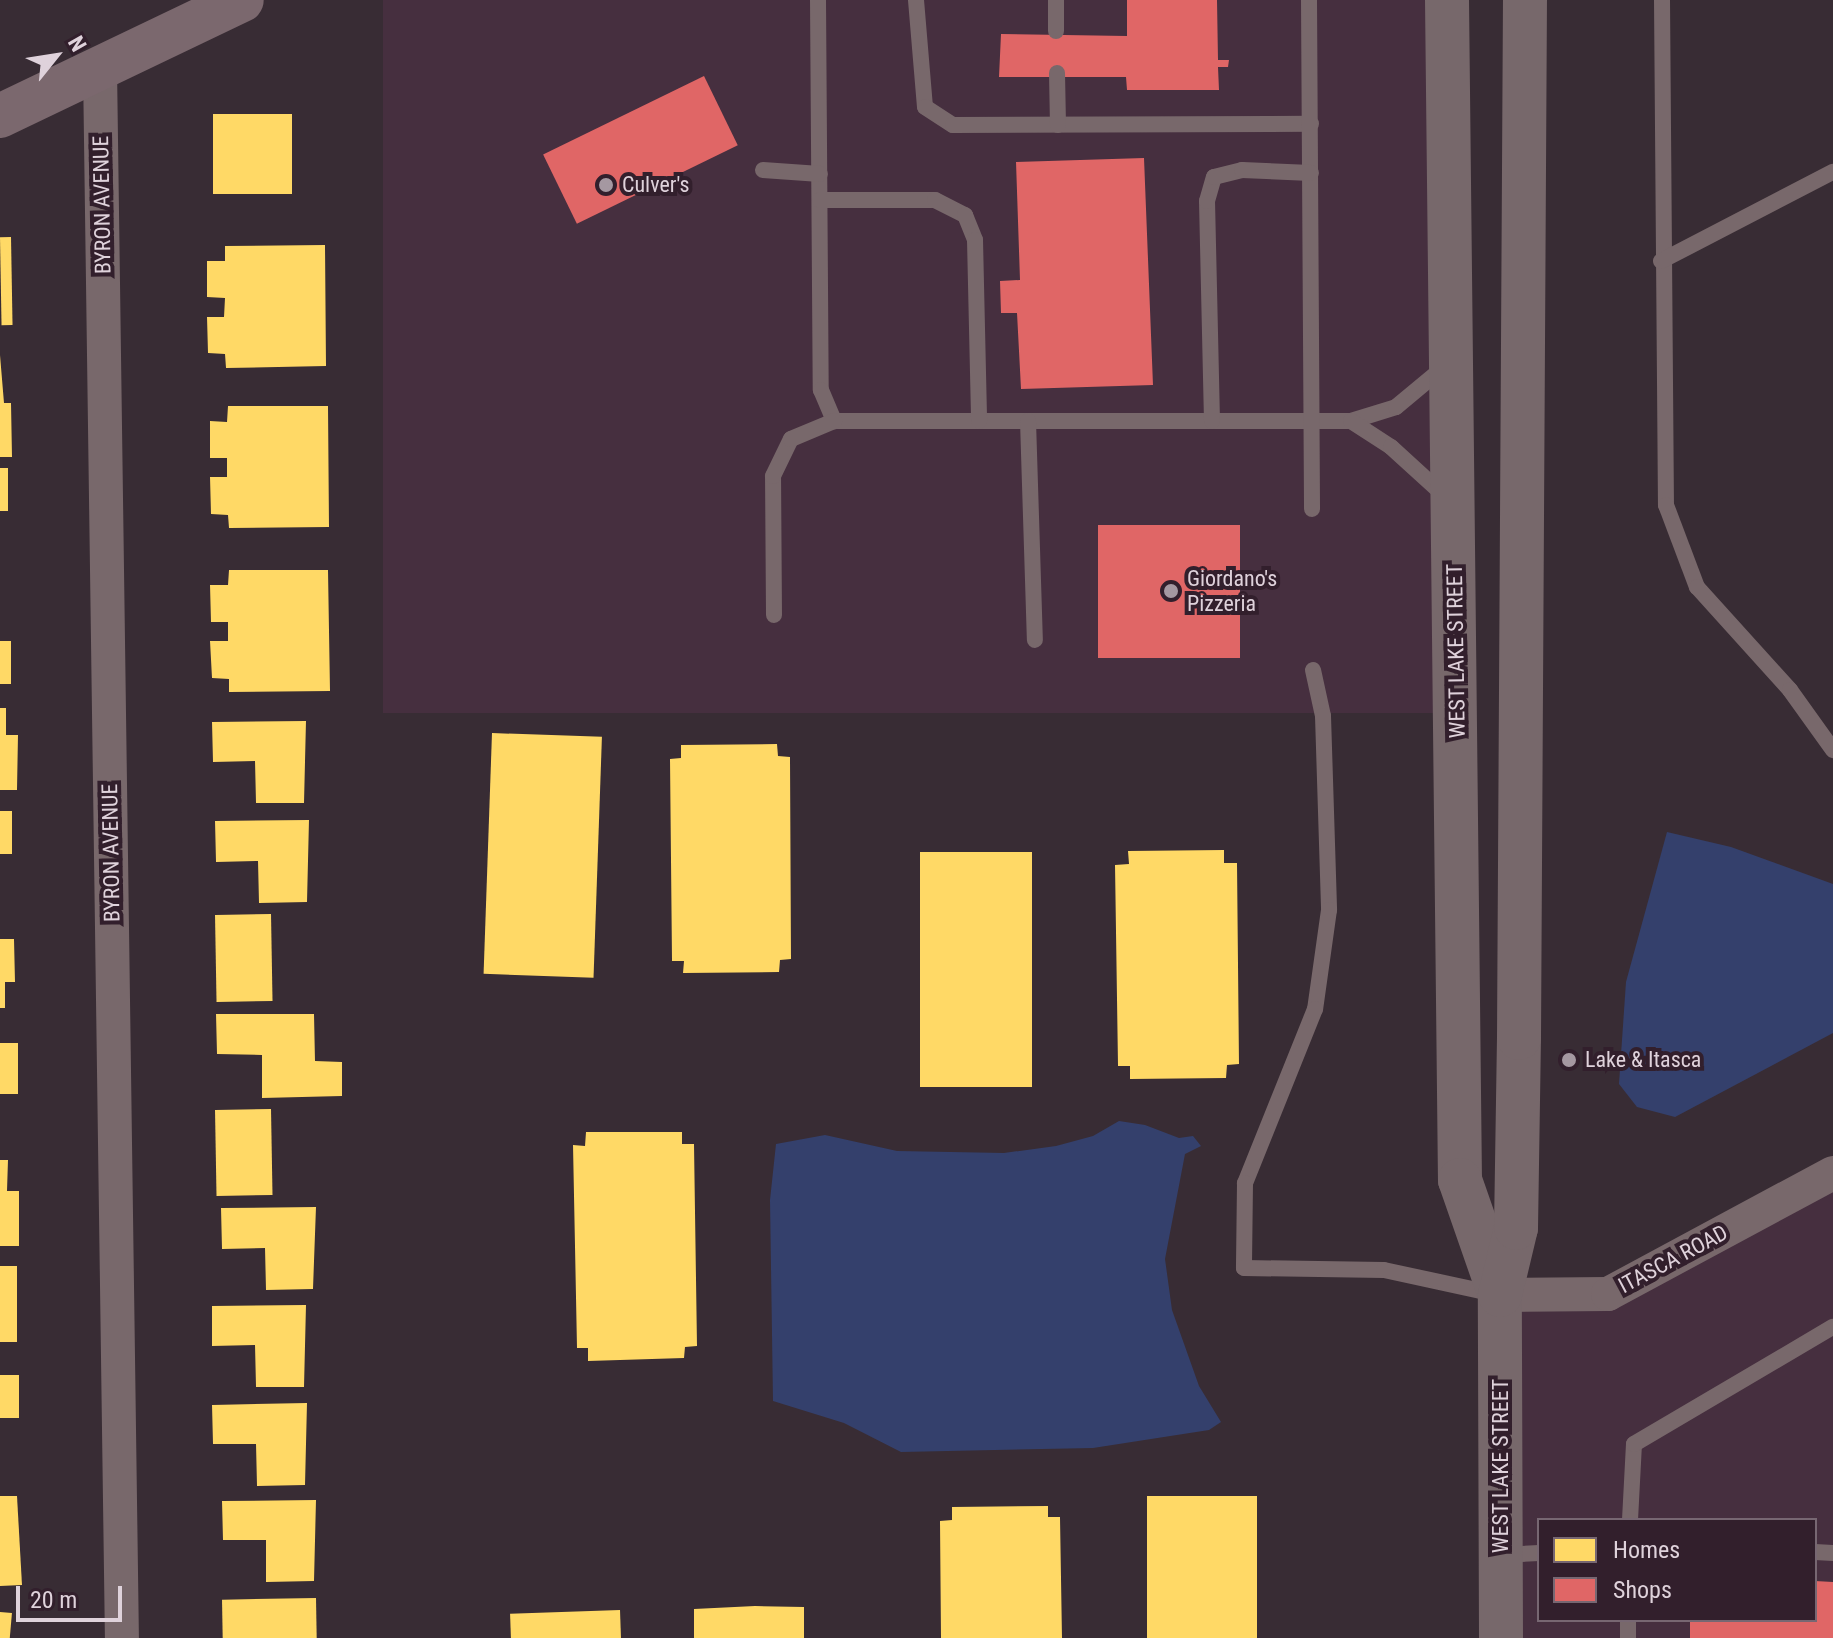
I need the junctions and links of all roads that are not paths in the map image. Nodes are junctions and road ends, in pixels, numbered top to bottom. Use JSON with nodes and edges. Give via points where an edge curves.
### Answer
{"nodes":[{"id":1,"x":242,"y":0,"type":"edge"},
{"id":2,"x":818,"y":0,"type":"edge"},
{"id":3,"x":916,"y":0,"type":"edge"},
{"id":4,"x":1056,"y":0,"type":"edge"},
{"id":5,"x":1309,"y":0,"type":"edge"},
{"id":6,"x":1447,"y":0,"type":"edge"},
{"id":7,"x":1525,"y":0,"type":"edge"},
{"id":8,"x":1662,"y":0,"type":"edge"},
{"id":9,"x":1056,"y":31,"type":"dead end"},
{"id":10,"x":100,"y":68,"type":"junction"},
{"id":11,"x":1057,"y":73,"type":"dead end"},
{"id":12,"x":0,"y":116,"type":"edge"},
{"id":13,"x":1311,"y":124,"type":"junction"},
{"id":14,"x":1058,"y":125,"type":"junction"},
{"id":15,"x":763,"y":170,"type":"dead end"},
{"id":16,"x":1833,"y":172,"type":"edge"},
{"id":17,"x":1311,"y":173,"type":"junction"},
{"id":18,"x":820,"y":174,"type":"junction"},
{"id":19,"x":820,"y":200,"type":"junction"},
{"id":20,"x":1661,"y":261,"type":"junction"},
{"id":21,"x":1452,"y":361,"type":"junction"},
{"id":22,"x":834,"y":421,"type":"junction"},
{"id":23,"x":979,"y":421,"type":"junction"},
{"id":24,"x":1028,"y":421,"type":"junction"},
{"id":25,"x":1212,"y":421,"type":"junction"},
{"id":26,"x":1312,"y":421,"type":"junction"},
{"id":27,"x":1351,"y":421,"type":"junction"},
{"id":28,"x":1453,"y":504,"type":"junction"},
{"id":29,"x":1312,"y":509,"type":"dead end"},
{"id":30,"x":774,"y":615,"type":"dead end"},
{"id":31,"x":1035,"y":640,"type":"dead end"},
{"id":32,"x":1313,"y":670,"type":"dead end"},
{"id":33,"x":1833,"y":750,"type":"edge"},
{"id":34,"x":1833,"y":1173,"type":"edge"},
{"id":35,"x":1500,"y":1295,"type":"junction"},
{"id":36,"x":1833,"y":1327,"type":"edge"},
{"id":37,"x":1630,"y":1518,"type":"edge"},
{"id":38,"x":1520,"y":1554,"type":"edge"},
{"id":39,"x":122,"y":1638,"type":"edge"},
{"id":40,"x":1501,"y":1638,"type":"edge"}],
"edges":[{"from":1,"to":10,"type":"street"},
{"from":2,"to":18,"type":"lane"},
{"from":3,"to":14,"type":"lane","via":[[925,107],[953,125]]},
{"from":4,"to":9,"type":"lane"},
{"from":5,"to":13,"type":"lane"},
{"from":6,"to":21,"type":"main road","name":"WEST LAKE STREET"},
{"from":7,"to":35,"type":"main road","name":"WEST LAKE STREET","via":[[1517,1213]]},
{"from":8,"to":20,"type":"lane"},
{"from":10,"to":12,"type":"street"},
{"from":10,"to":39,"type":"street","name":"BYRON AVENUE"},
{"from":11,"to":14,"type":"lane"},
{"from":13,"to":14,"type":"lane"},
{"from":13,"to":17,"type":"lane"},
{"from":15,"to":18,"type":"lane"},
{"from":16,"to":20,"type":"lane"},
{"from":17,"to":25,"type":"lane","via":[[1242,170],[1214,177],[1207,201]]},
{"from":17,"to":26,"type":"lane"},
{"from":18,"to":19,"type":"lane"},
{"from":19,"to":22,"type":"lane","via":[[821,390]]},
{"from":19,"to":23,"type":"lane","via":[[935,200],[965,215],[975,240]]},
{"from":20,"to":33,"type":"lane","via":[[1666,505],[1697,587],[1790,690]]},
{"from":21,"to":27,"type":"lane","via":[[1396,407]]},
{"from":21,"to":28,"type":"main road","name":"WEST LAKE STREET"},
{"from":22,"to":23,"type":"lane"},
{"from":22,"to":30,"type":"lane","via":[[791,439],[773,476]]},
{"from":23,"to":24,"type":"lane"},
{"from":24,"to":25,"type":"lane"},
{"from":24,"to":31,"type":"lane"},
{"from":25,"to":26,"type":"lane"},
{"from":26,"to":27,"type":"lane"},
{"from":26,"to":29,"type":"lane"},
{"from":27,"to":28,"type":"lane","via":[[1391,447]]},
{"from":28,"to":35,"type":"main road","name":"WEST LAKE STREET","via":[[1460,1180]]},
{"from":32,"to":35,"type":"lane","via":[[1323,716],[1329,910],[1315,1009],[1245,1183],[1244,1268],[1384,1270]]},
{"from":34,"to":35,"type":"street","name":"ITASCA ROAD","via":[[1608,1294]]},
{"from":35,"to":38,"type":"main road","name":"WEST LAKE STREET"},
{"from":36,"to":37,"type":"lane","via":[[1634,1444]]},
{"from":38,"to":40,"type":"main road","name":"WEST LAKE STREET"}]}
